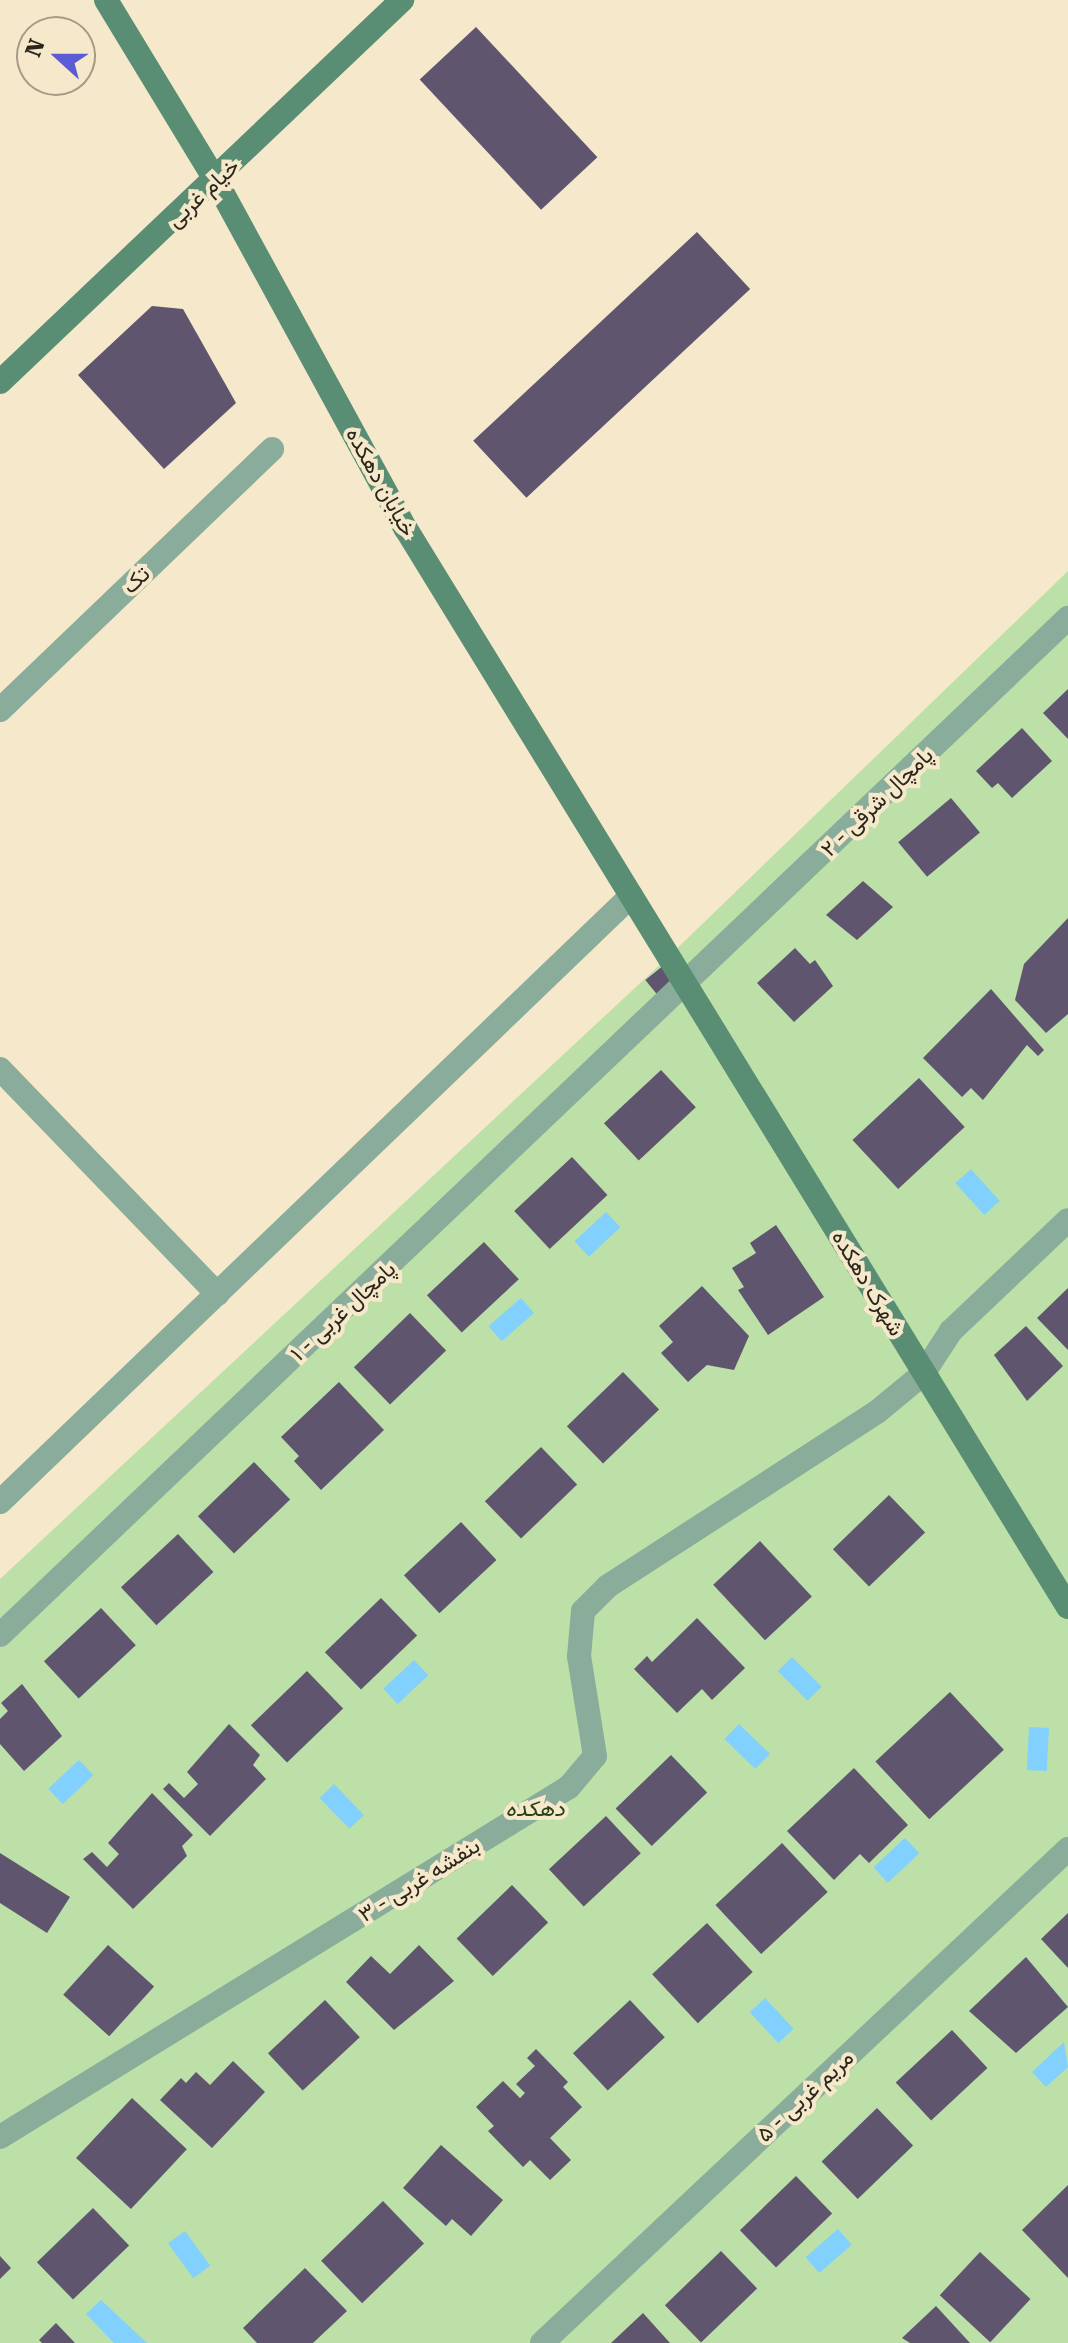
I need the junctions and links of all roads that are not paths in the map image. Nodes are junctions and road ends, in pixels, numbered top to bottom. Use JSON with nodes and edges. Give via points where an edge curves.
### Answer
{"nodes":[{"id":1,"x":106,"y":0,"type":"edge"},
{"id":2,"x":402,"y":0,"type":"edge"},
{"id":3,"x":216,"y":181,"type":"junction"},
{"id":4,"x":0,"y":382,"type":"edge"},
{"id":5,"x":272,"y":449,"type":"dead end"},
{"id":6,"x":1068,"y":618,"type":"edge"},
{"id":7,"x":0,"y":710,"type":"edge"},
{"id":8,"x":631,"y":896,"type":"junction"},
{"id":9,"x":666,"y":959,"type":"joint"},
{"id":10,"x":686,"y":986,"type":"junction"},
{"id":11,"x":0,"y":1069,"type":"edge"},
{"id":12,"x":1068,"y":1220,"type":"edge"},
{"id":13,"x":217,"y":1294,"type":"junction"},
{"id":14,"x":923,"y":1374,"type":"junction"},
{"id":15,"x":0,"y":1502,"type":"edge"},
{"id":16,"x":1068,"y":1607,"type":"edge"},
{"id":17,"x":0,"y":1635,"type":"edge"},
{"id":18,"x":1068,"y":1849,"type":"edge"},
{"id":19,"x":0,"y":2137,"type":"edge"},
{"id":20,"x":542,"y":2343,"type":"edge"}],
"edges":[{"from":1,"to":3,"type":"street","name":"خیابان دهکده"},
{"from":2,"to":3,"type":"street","name":"خیام غربی"},
{"from":3,"to":4,"type":"street","name":"خیام غربی"},
{"from":3,"to":8,"type":"street","name":"خیابان دهکده","via":[[406,529]]},
{"from":5,"to":7,"type":"street","name":"تک"},
{"from":6,"to":10,"type":"street","name":"پامچال شرقی - ۲"},
{"from":8,"to":9,"type":"street","name":"خیابان دهکده"},
{"from":8,"to":13,"type":"street"},
{"from":9,"to":10,"type":"street","name":"شهرک دهکده"},
{"from":10,"to":14,"type":"street","name":"شهرک دهکده"},
{"from":10,"to":17,"type":"street","name":"پامچال غربی - ۱"},
{"from":11,"to":13,"type":"street"},
{"from":12,"to":14,"type":"street","name":"بنفشه غربی - ۳","via":[[951,1331]]},
{"from":13,"to":15,"type":"street"},
{"from":14,"to":16,"type":"street","name":"شهرک دهکده"},
{"from":14,"to":19,"type":"street","name":"بنفشه غربی - ۳","via":[[877,1412],[608,1586],[583,1611],[579,1656],[595,1756],[569,1787]]},
{"from":18,"to":20,"type":"street","name":"مریم غربی - ۵"}]}
